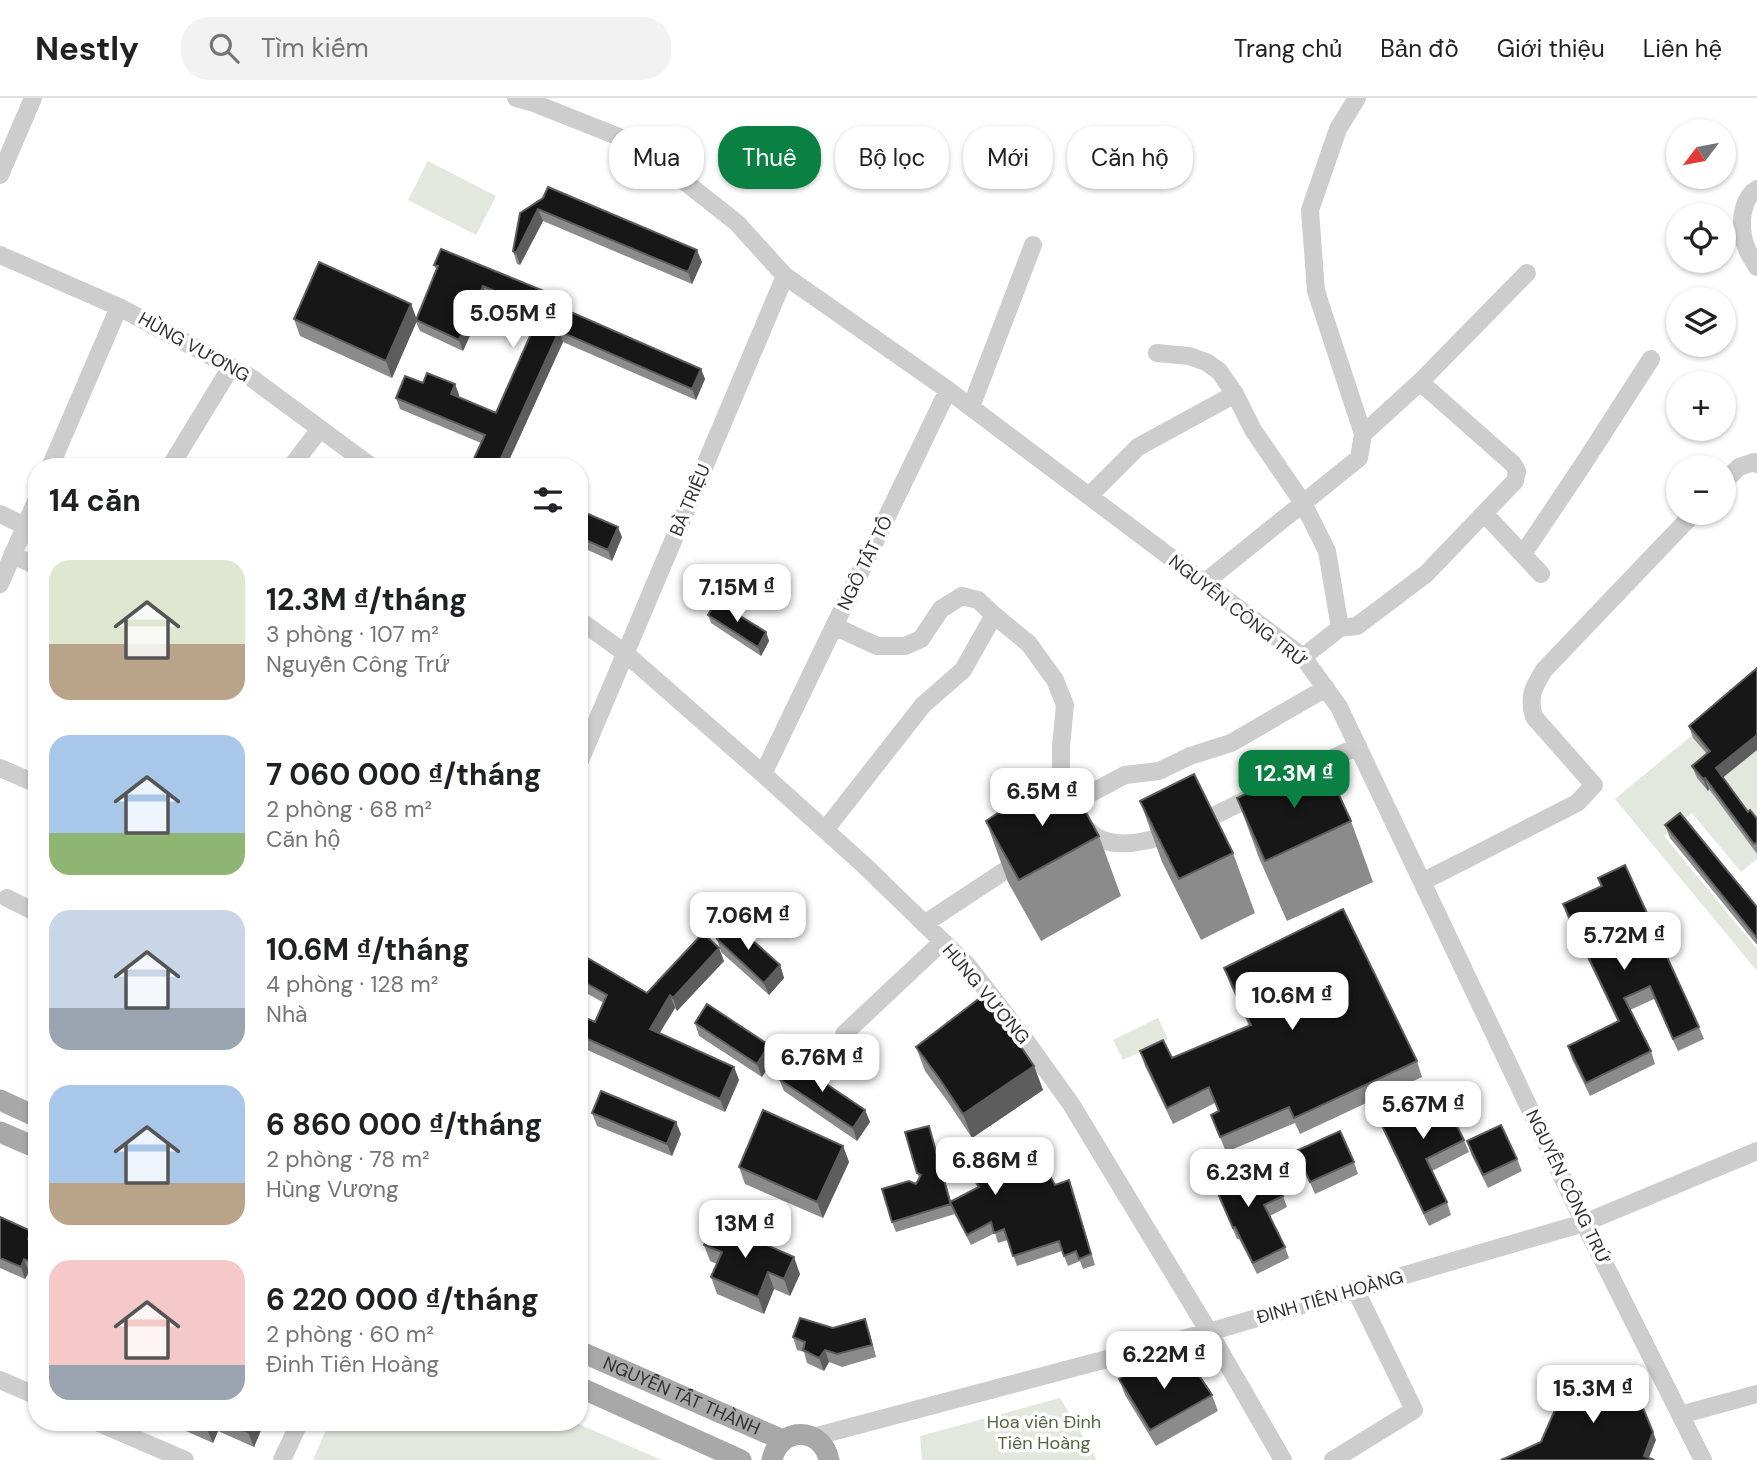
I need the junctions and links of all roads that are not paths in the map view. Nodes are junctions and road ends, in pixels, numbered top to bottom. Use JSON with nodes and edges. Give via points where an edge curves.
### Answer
{"nodes":[{"id":1,"x":33,"y":98,"type":"edge"},
{"id":2,"x":516,"y":98,"type":"edge"},
{"id":3,"x":1357,"y":98,"type":"edge"},
{"id":4,"x":0,"y":176,"type":"edge"},
{"id":5,"x":1757,"y":189,"type":"edge"},
{"id":6,"x":1033,"y":244,"type":"dead end"},
{"id":7,"x":0,"y":255,"type":"edge"},
{"id":8,"x":1757,"y":267,"type":"edge"},
{"id":9,"x":1527,"y":273,"type":"dead end"},
{"id":10,"x":785,"y":276,"type":"junction"},
{"id":11,"x":120,"y":307,"type":"junction"},
{"id":12,"x":1157,"y":353,"type":"dead end"},
{"id":13,"x":1651,"y":359,"type":"dead end"},
{"id":14,"x":231,"y":367,"type":"junction"},
{"id":15,"x":1420,"y":382,"type":"junction"},
{"id":16,"x":948,"y":390,"type":"junction"},
{"id":17,"x":1235,"y":394,"type":"junction"},
{"id":18,"x":971,"y":407,"type":"junction"},
{"id":19,"x":320,"y":429,"type":"junction"},
{"id":20,"x":1363,"y":434,"type":"junction"},
{"id":21,"x":54,"y":458,"type":"edge"},
{"id":22,"x":175,"y":458,"type":"edge"},
{"id":23,"x":298,"y":458,"type":"edge"},
{"id":24,"x":360,"y":458,"type":"edge"},
{"id":25,"x":1757,"y":464,"type":"edge"},
{"id":26,"x":1736,"y":470,"type":"edge"},
{"id":27,"x":1089,"y":496,"type":"junction"},
{"id":28,"x":1303,"y":503,"type":"junction"},
{"id":29,"x":1484,"y":513,"type":"junction"},
{"id":30,"x":0,"y":514,"type":"edge"},
{"id":31,"x":28,"y":519,"type":"edge"},
{"id":32,"x":1683,"y":525,"type":"edge"},
{"id":33,"x":25,"y":526,"type":"junction"},
{"id":34,"x":1523,"y":554,"type":"junction"},
{"id":35,"x":12,"y":555,"type":"junction"},
{"id":36,"x":28,"y":562,"type":"edge"},
{"id":37,"x":1541,"y":574,"type":"dead end"},
{"id":38,"x":1204,"y":583,"type":"junction"},
{"id":39,"x":0,"y":584,"type":"edge"},
{"id":40,"x":994,"y":615,"type":"junction"},
{"id":41,"x":588,"y":626,"type":"edge"},
{"id":42,"x":834,"y":626,"type":"junction"},
{"id":43,"x":1340,"y":628,"type":"junction"},
{"id":44,"x":625,"y":653,"type":"junction"},
{"id":45,"x":1303,"y":657,"type":"junction"},
{"id":46,"x":1326,"y":688,"type":"junction"},
{"id":47,"x":588,"y":741,"type":"edge"},
{"id":48,"x":1358,"y":746,"type":"junction"},
{"id":49,"x":0,"y":768,"type":"edge"},
{"id":50,"x":763,"y":774,"type":"junction"},
{"id":51,"x":28,"y":780,"type":"edge"},
{"id":52,"x":1076,"y":801,"type":"junction"},
{"id":53,"x":825,"y":830,"type":"junction"},
{"id":54,"x":1035,"y":850,"type":"edge"},
{"id":55,"x":1422,"y":882,"type":"junction"},
{"id":56,"x":6,"y":898,"type":"dead end"},
{"id":57,"x":28,"y":909,"type":"edge"},
{"id":58,"x":924,"y":924,"type":"junction"},
{"id":59,"x":942,"y":942,"type":"junction"},
{"id":60,"x":844,"y":1034,"type":"dead end"},
{"id":61,"x":0,"y":1100,"type":"edge"},
{"id":62,"x":28,"y":1113,"type":"edge"},
{"id":63,"x":0,"y":1132,"type":"edge"},
{"id":64,"x":28,"y":1144,"type":"edge"},
{"id":65,"x":1757,"y":1151,"type":"edge"},
{"id":66,"x":1584,"y":1223,"type":"junction"},
{"id":67,"x":1355,"y":1289,"type":"junction"},
{"id":68,"x":1209,"y":1332,"type":"junction"},
{"id":69,"x":588,"y":1355,"type":"edge"},
{"id":70,"x":0,"y":1380,"type":"edge"},
{"id":71,"x":588,"y":1391,"type":"edge"},
{"id":72,"x":28,"y":1392,"type":"edge"},
{"id":73,"x":1757,"y":1394,"type":"edge"},
{"id":74,"x":1680,"y":1415,"type":"junction"},
{"id":75,"x":118,"y":1431,"type":"edge"},
{"id":76,"x":295,"y":1431,"type":"edge"},
{"id":77,"x":813,"y":1437,"type":"junction"},
{"id":78,"x":783,"y":1440,"type":"junction"},
{"id":79,"x":832,"y":1458,"type":"edge"},
{"id":80,"x":185,"y":1460,"type":"edge"},
{"id":81,"x":282,"y":1460,"type":"edge"},
{"id":82,"x":741,"y":1460,"type":"edge"},
{"id":83,"x":772,"y":1460,"type":"edge"},
{"id":84,"x":1283,"y":1460,"type":"edge"},
{"id":85,"x":1333,"y":1460,"type":"edge"},
{"id":86,"x":1703,"y":1460,"type":"edge"}],
"edges":[{"from":1,"to":4,"type":"street"},
{"from":2,"to":10,"type":"street","name":"NGUYỄN CÔNG TRỨ","via":[[637,144],[737,223]]},
{"from":3,"to":20,"type":"street","via":[[1338,129],[1310,210],[1316,291]]},
{"from":5,"to":8,"type":"street","via":[[1744,205],[1742,235]]},
{"from":6,"to":18,"type":"street"},
{"from":7,"to":11,"type":"street","name":"HÙNG VƯƠNG"},
{"from":9,"to":15,"type":"street"},
{"from":10,"to":16,"type":"street","name":"NGUYỄN CÔNG TRỨ"},
{"from":10,"to":44,"type":"street","name":"BÀ TRIỆU"},
{"from":11,"to":14,"type":"street","name":"HÙNG VƯƠNG"},
{"from":11,"to":21,"type":"street"},
{"from":12,"to":17,"type":"street","via":[[1206,362],[1219,371]]},
{"from":13,"to":34,"type":"street"},
{"from":14,"to":19,"type":"street","name":"HÙNG VƯƠNG"},
{"from":14,"to":22,"type":"street"},
{"from":15,"to":20,"type":"street"},
{"from":15,"to":29,"type":"street","via":[[1517,471],[1515,481]]},
{"from":16,"to":18,"type":"street","name":"NGUYỄN CÔNG TRỨ"},
{"from":16,"to":42,"type":"street","name":"NGÔ TẤT TỐ"},
{"from":17,"to":27,"type":"street","via":[[1138,447]]},
{"from":17,"to":28,"type":"street","via":[[1253,430]]},
{"from":18,"to":27,"type":"street","name":"NGUYỄN CÔNG TRỨ"},
{"from":19,"to":23,"type":"street"},
{"from":19,"to":24,"type":"street","name":"HÙNG VƯƠNG"},
{"from":20,"to":28,"type":"street","via":[[1359,458]]},
{"from":25,"to":26,"type":"street"},
{"from":27,"to":38,"type":"street","name":"NGUYỄN CÔNG TRỨ"},
{"from":28,"to":38,"type":"street"},
{"from":28,"to":43,"type":"street","via":[[1327,551]]},
{"from":29,"to":34,"type":"street"},
{"from":29,"to":43,"type":"street","via":[[1426,574],[1357,626]]},
{"from":30,"to":33,"type":"street"},
{"from":31,"to":33,"type":"street"},
{"from":32,"to":55,"type":"street","via":[[1535,684],[1530,703],[1534,717],[1594,785],[1577,803]]},
{"from":33,"to":35,"type":"street"},
{"from":34,"to":37,"type":"street"},
{"from":35,"to":36,"type":"street"},
{"from":35,"to":39,"type":"street"},
{"from":38,"to":45,"type":"street","name":"NGUYỄN CÔNG TRỨ"},
{"from":40,"to":42,"type":"street","via":[[978,600],[962,596],[941,609],[921,639],[905,646],[877,646]]},
{"from":40,"to":52,"type":"street","via":[[1030,644],[1055,680],[1065,705],[1061,769]]},
{"from":40,"to":53,"type":"street","via":[[963,670],[923,705]]},
{"from":41,"to":44,"type":"street","name":"HÙNG VƯƠNG"},
{"from":42,"to":50,"type":"street","name":"NGÔ TẤT TỐ"},
{"from":43,"to":45,"type":"street"},
{"from":44,"to":47,"type":"street","name":"BÀ TRIỆU"},
{"from":44,"to":50,"type":"street","name":"HÙNG VƯƠNG"},
{"from":45,"to":46,"type":"street","name":"NGUYỄN CÔNG TRỨ"},
{"from":46,"to":48,"type":"street","name":"NGUYỄN CÔNG TRỨ"},
{"from":46,"to":52,"type":"street","via":[[1231,743],[1159,772],[1125,775]]},
{"from":48,"to":52,"type":"street","via":[[1194,825],[1142,843],[1104,841],[1074,825]]},
{"from":48,"to":55,"type":"street","name":"NGUYỄN CÔNG TRỨ"},
{"from":49,"to":51,"type":"street"},
{"from":50,"to":53,"type":"street","name":"HÙNG VƯƠNG"},
{"from":53,"to":58,"type":"street","name":"HÙNG VƯƠNG"},
{"from":54,"to":58,"type":"street"},
{"from":55,"to":66,"type":"street","name":"NGUYỄN CÔNG TRỨ"},
{"from":56,"to":57,"type":"street"},
{"from":58,"to":59,"type":"street","name":"HÙNG VƯƠNG"},
{"from":59,"to":60,"type":"street"},
{"from":59,"to":68,"type":"street","name":"HÙNG VƯƠNG","via":[[968,966],[1071,1104]]},
{"from":61,"to":62,"type":"main road"},
{"from":63,"to":64,"type":"main road"},
{"from":65,"to":66,"type":"street","name":"ĐINH TIÊN HOÀNG"},
{"from":66,"to":67,"type":"street","name":"ĐINH TIÊN HOÀNG"},
{"from":66,"to":74,"type":"street","name":"NGUYỄN CÔNG TRỨ"},
{"from":67,"to":68,"type":"street","name":"ĐINH TIÊN HOÀNG"},
{"from":67,"to":85,"type":"street","via":[[1414,1410]]},
{"from":68,"to":77,"type":"street","name":"ĐINH TIÊN HOÀNG"},
{"from":68,"to":84,"type":"street","name":"HÙNG VƯƠNG"},
{"from":69,"to":78,"type":"main road","name":"NGUYỄN TẤT THÀNH"},
{"from":70,"to":72,"type":"street"},
{"from":71,"to":82,"type":"main road","name":"NGUYỄN TẤT THÀNH"},
{"from":73,"to":74,"type":"street"},
{"from":74,"to":86,"type":"street","name":"NGUYỄN CÔNG TRỨ"},
{"from":75,"to":80,"type":"street"},
{"from":76,"to":81,"type":"street"},
{"from":77,"to":78,"type":"main road","via":[[797,1434]]},
{"from":77,"to":79,"type":"main road"},
{"from":78,"to":83,"type":"main road"}]}
